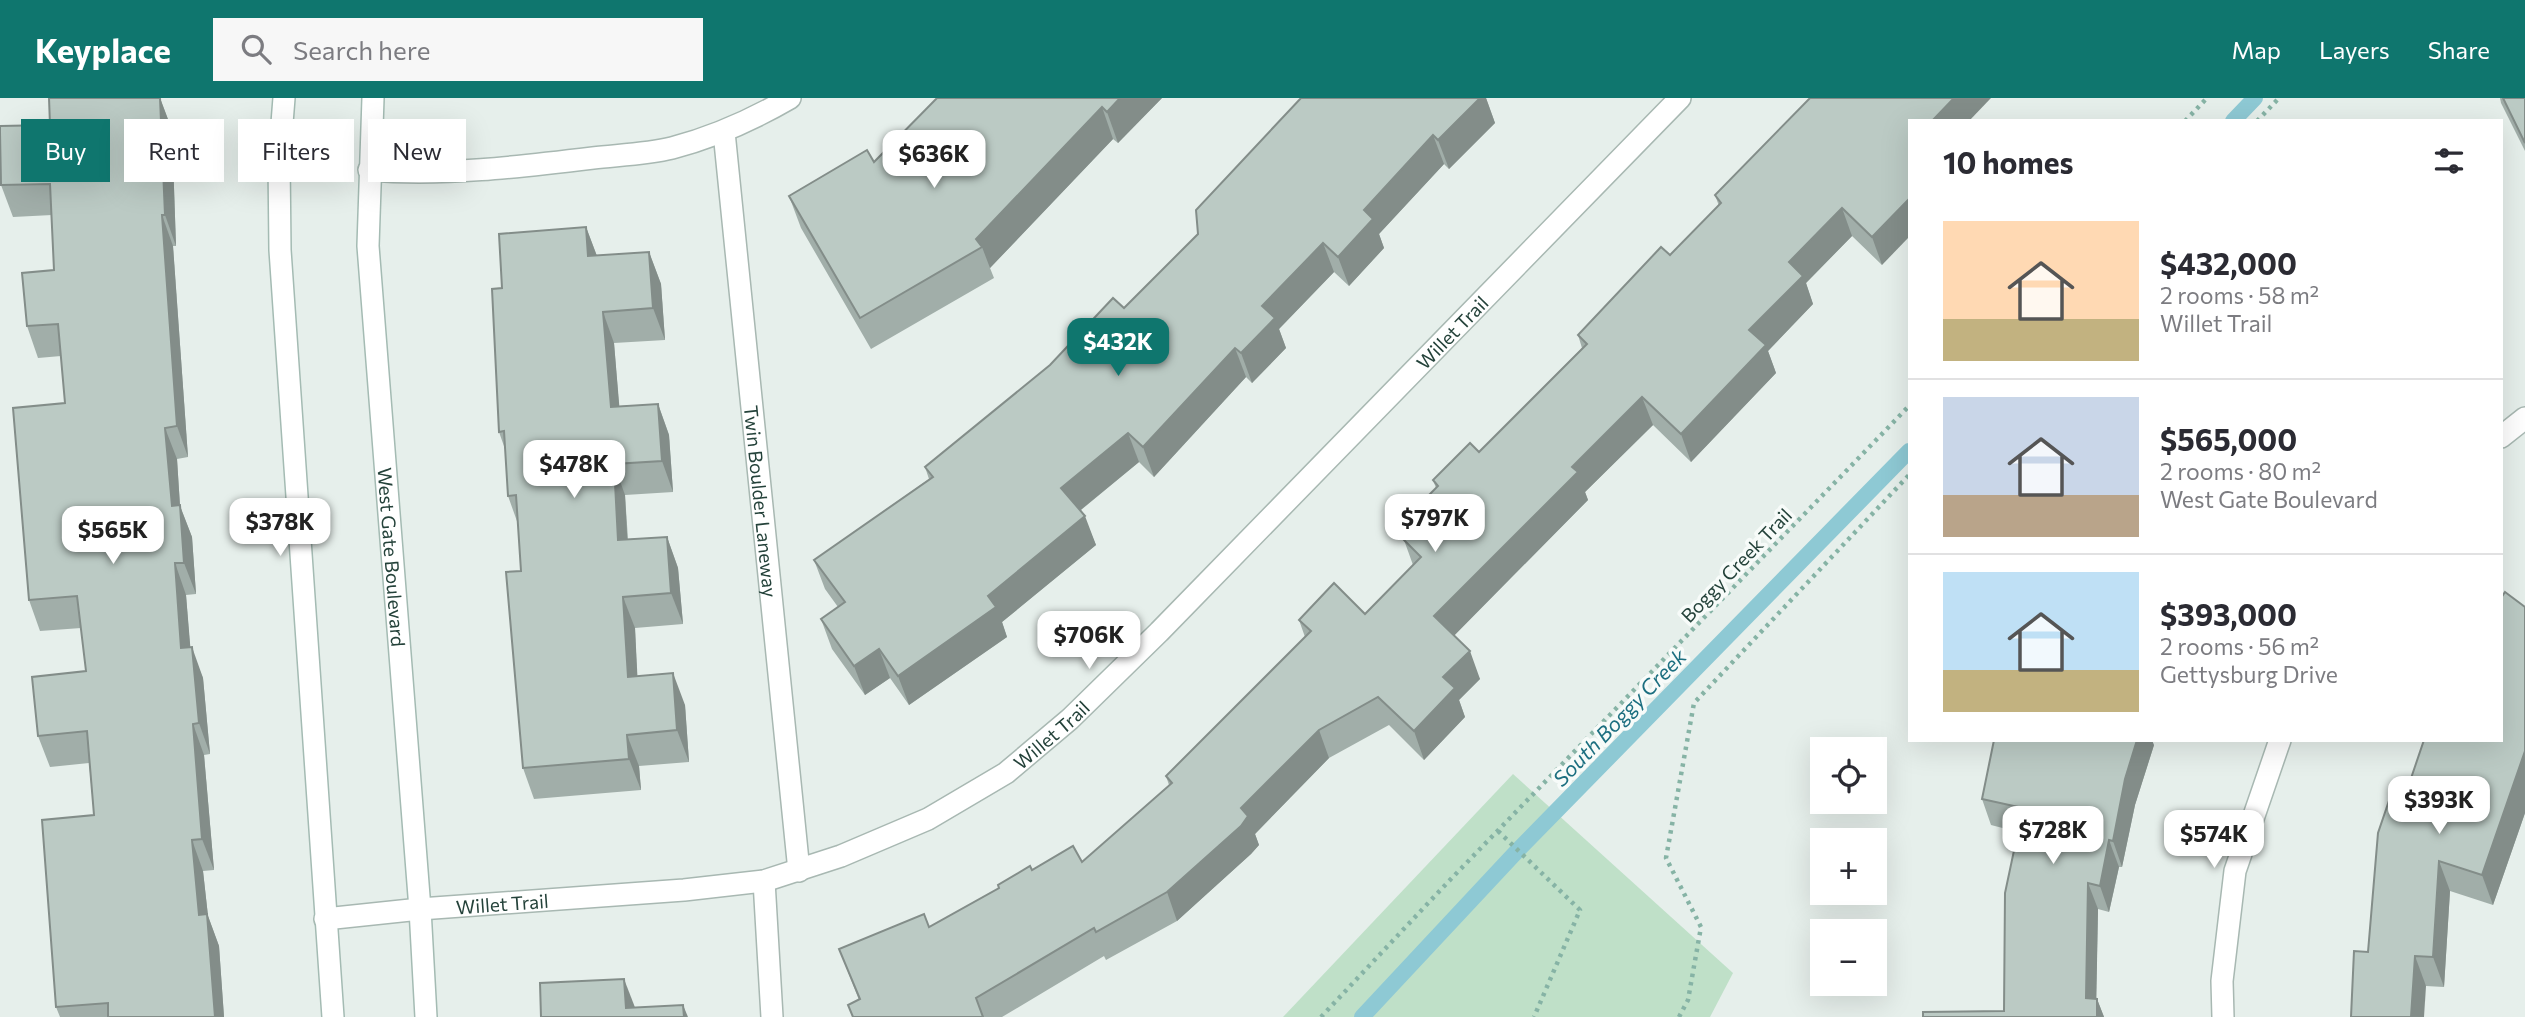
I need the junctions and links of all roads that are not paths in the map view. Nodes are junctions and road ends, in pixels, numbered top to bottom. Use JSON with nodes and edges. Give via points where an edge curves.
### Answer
{"nodes":[{"id":1,"x":284,"y":98,"type":"edge"},
{"id":2,"x":373,"y":98,"type":"edge"},
{"id":3,"x":790,"y":98,"type":"edge"},
{"id":4,"x":1680,"y":98,"type":"edge"},
{"id":5,"x":756,"y":108,"type":"edge"},
{"id":6,"x":372,"y":119,"type":"edge"},
{"id":7,"x":724,"y":132,"type":"junction"},
{"id":8,"x":466,"y":169,"type":"edge"},
{"id":9,"x":369,"y":182,"type":"edge"},
{"id":10,"x":2525,"y":418,"type":"edge"},
{"id":11,"x":2503,"y":435,"type":"edge"},
{"id":12,"x":2279,"y":742,"type":"edge"},
{"id":13,"x":799,"y":871,"type":"junction"},
{"id":14,"x":764,"y":881,"type":"junction"},
{"id":15,"x":419,"y":909,"type":"junction"},
{"id":16,"x":325,"y":919,"type":"junction"},
{"id":17,"x":333,"y":1017,"type":"edge"},
{"id":18,"x":426,"y":1017,"type":"edge"},
{"id":19,"x":772,"y":1017,"type":"edge"},
{"id":20,"x":2223,"y":1017,"type":"edge"}],
"edges":[{"from":1,"to":16,"type":"street","via":[[280,250]]},
{"from":2,"to":6,"type":"street","name":"West Gate Boulevard"},
{"from":3,"to":5,"type":"street"},
{"from":4,"to":13,"type":"street","name":"Willet Trail","via":[[1070,719],[1006,773],[928,819]]},
{"from":5,"to":7,"type":"street"},
{"from":7,"to":8,"type":"street","via":[[670,148]]},
{"from":7,"to":13,"type":"street","name":"Twin Boulder Laneway"},
{"from":9,"to":15,"type":"street","name":"West Gate Boulevard","via":[[368,246]]},
{"from":10,"to":11,"type":"street"},
{"from":12,"to":20,"type":"street","via":[[2235,871],[2222,981]]},
{"from":13,"to":14,"type":"street","name":"Willet Trail"},
{"from":14,"to":15,"type":"street","name":"Willet Trail"},
{"from":14,"to":19,"type":"street"},
{"from":15,"to":16,"type":"street","name":"Willet Trail"},
{"from":15,"to":18,"type":"street","name":"West Gate Boulevard"},
{"from":16,"to":17,"type":"street"}]}
